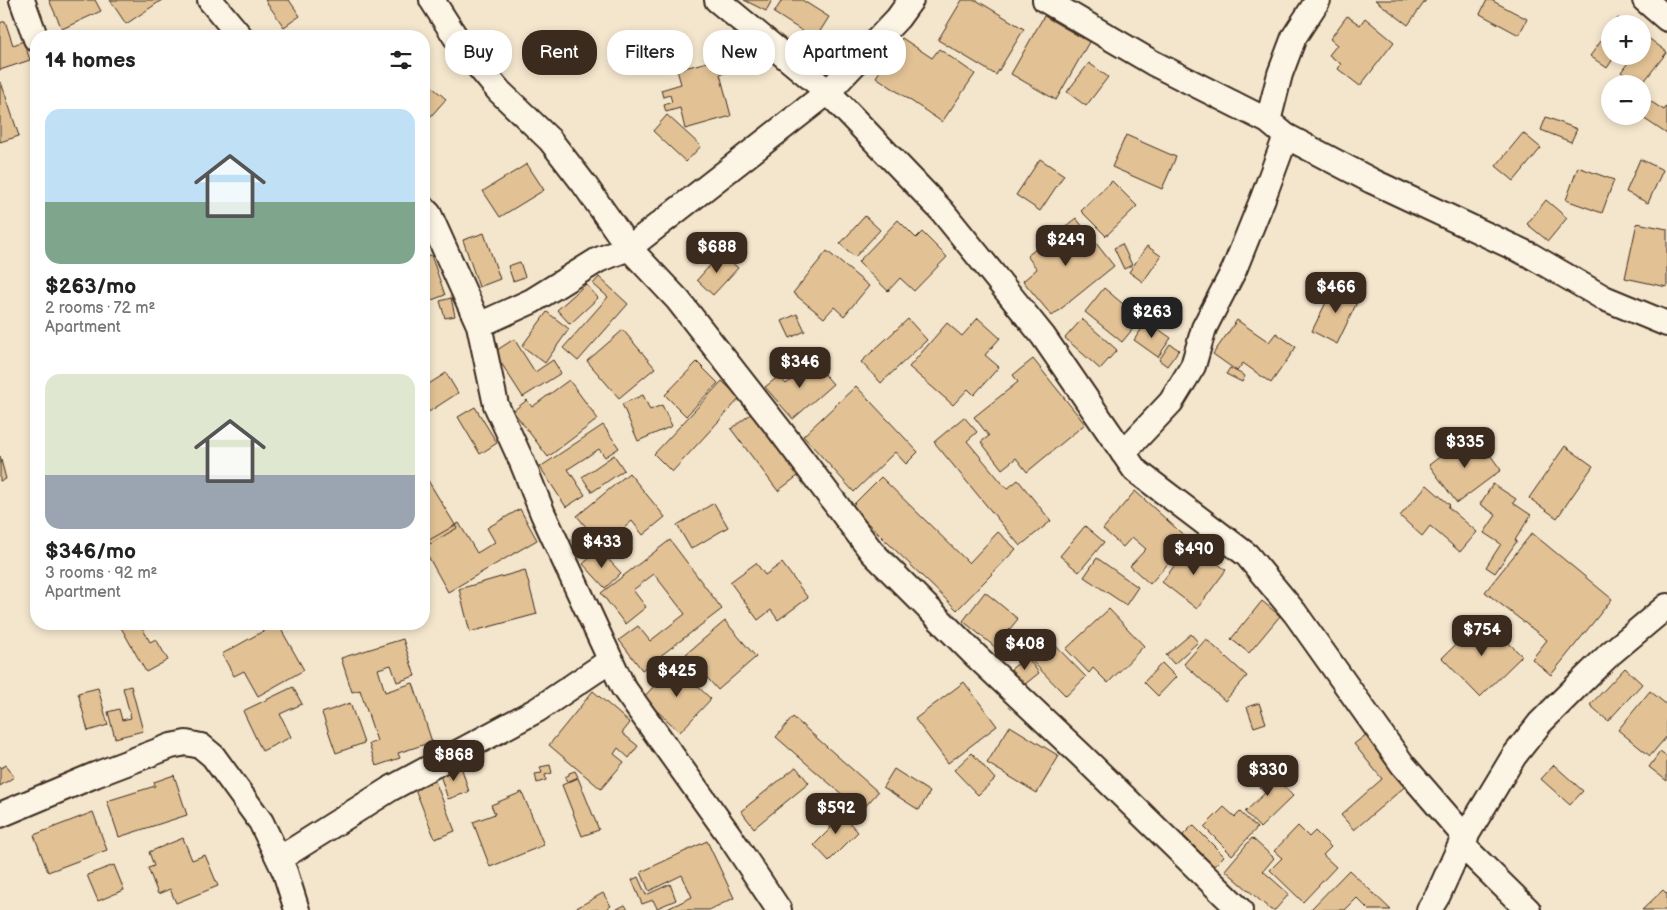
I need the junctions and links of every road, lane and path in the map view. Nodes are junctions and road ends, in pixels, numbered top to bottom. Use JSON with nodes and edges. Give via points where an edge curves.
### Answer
{"nodes":[{"id":1,"x":22,"y":0,"type":"edge"},
{"id":2,"x":210,"y":0,"type":"edge"},
{"id":3,"x":432,"y":0,"type":"edge"},
{"id":4,"x":717,"y":0,"type":"edge"},
{"id":5,"x":911,"y":0,"type":"edge"},
{"id":6,"x":1045,"y":0,"type":"edge"},
{"id":7,"x":1318,"y":0,"type":"edge"},
{"id":8,"x":1646,"y":0,"type":"edge"},
{"id":9,"x":1667,"y":19,"type":"edge"},
{"id":10,"x":33,"y":30,"type":"edge"},
{"id":11,"x":235,"y":30,"type":"edge"},
{"id":12,"x":828,"y":92,"type":"junction"},
{"id":13,"x":1268,"y":120,"type":"junction"},
{"id":14,"x":1286,"y":136,"type":"junction"},
{"id":15,"x":430,"y":216,"type":"edge"},
{"id":16,"x":629,"y":248,"type":"junction"},
{"id":17,"x":1667,"y":324,"type":"edge"},
{"id":18,"x":479,"y":325,"type":"junction"},
{"id":19,"x":1124,"y":453,"type":"junction"},
{"id":20,"x":1667,"y":606,"type":"edge"},
{"id":21,"x":611,"y":660,"type":"junction"},
{"id":22,"x":0,"y":815,"type":"edge"},
{"id":23,"x":1463,"y":841,"type":"junction"},
{"id":24,"x":279,"y":859,"type":"junction"},
{"id":25,"x":297,"y":910,"type":"edge"},
{"id":26,"x":779,"y":910,"type":"edge"},
{"id":27,"x":1240,"y":910,"type":"edge"},
{"id":28,"x":1429,"y":910,"type":"edge"},
{"id":29,"x":1528,"y":910,"type":"edge"}],
"edges":[{"from":1,"to":10,"type":"street"},
{"from":2,"to":11,"type":"street"},
{"from":3,"to":16,"type":"street","via":[[460,44],[499,91],[550,140]]},
{"from":4,"to":12,"type":"street"},
{"from":5,"to":12,"type":"street"},
{"from":6,"to":13,"type":"street","via":[[1153,64]]},
{"from":7,"to":13,"type":"street","via":[[1294,38]]},
{"from":8,"to":9,"type":"street"},
{"from":12,"to":16,"type":"street"},
{"from":12,"to":19,"type":"street","via":[[942,211],[1043,336]]},
{"from":13,"to":14,"type":"street"},
{"from":14,"to":17,"type":"street","via":[[1372,182],[1530,254],[1604,298]]},
{"from":14,"to":19,"type":"street","via":[[1234,270],[1204,328],[1192,366],[1171,402]]},
{"from":15,"to":18,"type":"street"},
{"from":16,"to":18,"type":"street","via":[[598,260],[532,302]]},
{"from":16,"to":27,"type":"street","via":[[684,308],[872,552]]},
{"from":18,"to":21,"type":"street","via":[[496,405]]},
{"from":19,"to":23,"type":"street","via":[[1135,470],[1247,554],[1295,612],[1403,765]]},
{"from":20,"to":23,"type":"street","via":[[1611,653],[1540,723],[1514,756]]},
{"from":21,"to":24,"type":"street","via":[[537,710],[390,789]]},
{"from":21,"to":26,"type":"street","via":[[623,687]]},
{"from":22,"to":24,"type":"street","via":[[95,775],[186,743],[201,746],[213,756],[260,822]]},
{"from":23,"to":28,"type":"street"},
{"from":23,"to":29,"type":"street"},
{"from":24,"to":25,"type":"street"}]}
